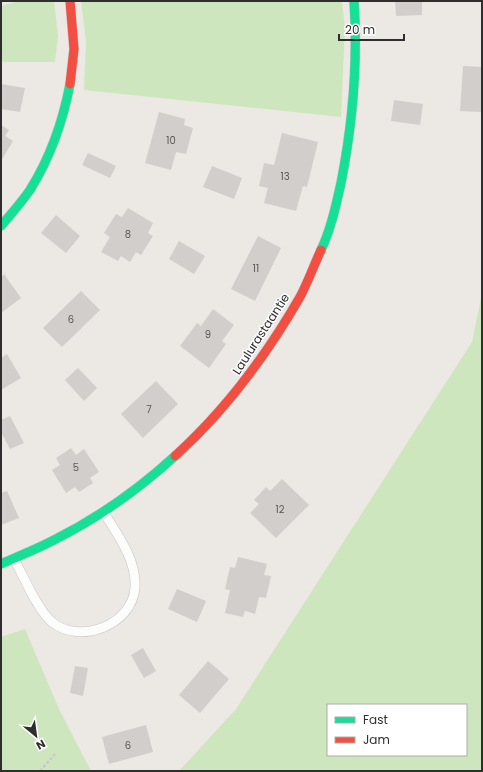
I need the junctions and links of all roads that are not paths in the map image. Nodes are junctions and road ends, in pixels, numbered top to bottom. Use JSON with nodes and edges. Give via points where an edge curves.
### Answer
{"nodes":[{"id":1,"x":70,"y":1,"type":"edge"},
{"id":2,"x":354,"y":1,"type":"edge"},
{"id":3,"x":1,"y":226,"type":"edge"},
{"id":4,"x":104,"y":513,"type":"junction"},
{"id":5,"x":14,"y":559,"type":"junction"},
{"id":6,"x":1,"y":564,"type":"edge"}],
"edges":[{"from":1,"to":3,"type":"street","via":[[73,64],[68,94],[56,135],[37,178]]},
{"from":2,"to":4,"type":"street","name":"Laulurastaantie","via":[[355,72],[346,161],[325,240],[305,287],[260,363],[210,424],[153,476]]},
{"from":4,"to":5,"type":"street","name":"Laulurastaantie"},
{"from":4,"to":5,"type":"lane","via":[[120,539],[134,574],[135,589],[132,602],[110,625],[94,631],[77,632],[53,622],[43,612]]},
{"from":5,"to":6,"type":"street","name":"Laulurastaantie"}]}
